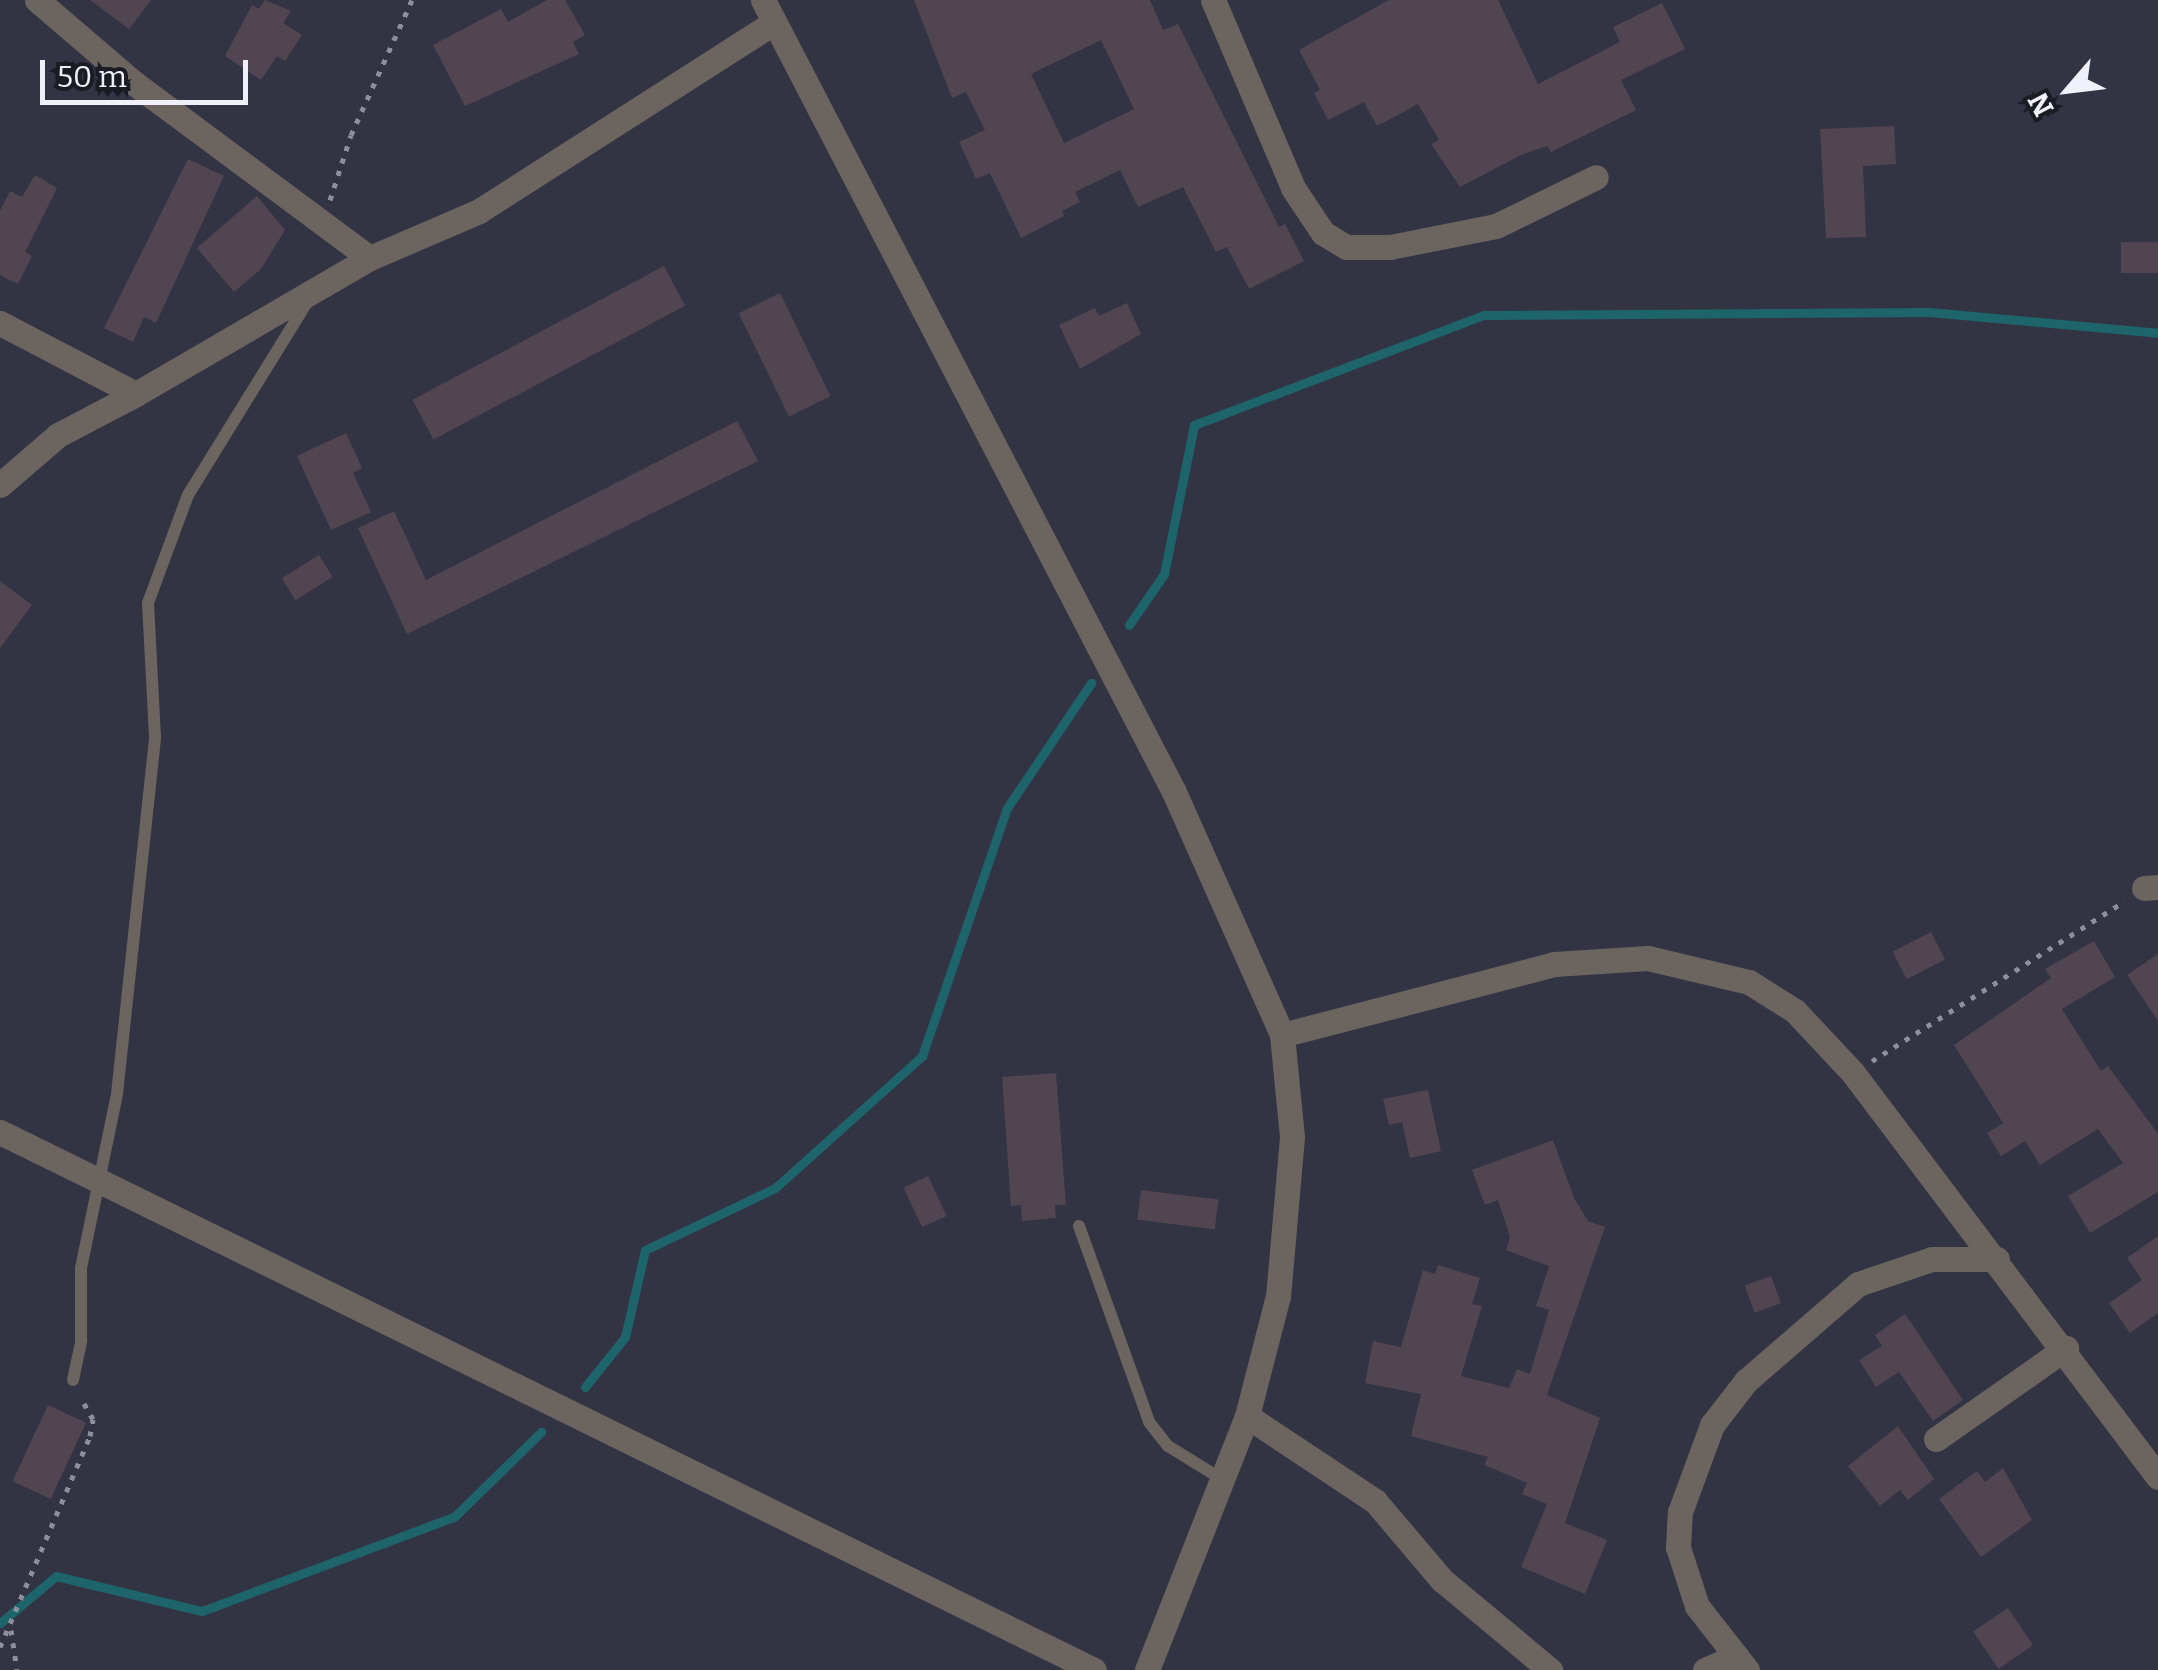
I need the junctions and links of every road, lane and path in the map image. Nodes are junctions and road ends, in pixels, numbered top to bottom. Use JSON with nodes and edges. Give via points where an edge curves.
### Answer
{"nodes":[{"id":1,"x":37,"y":0,"type":"edge"},
{"id":2,"x":412,"y":0,"type":"edge"},
{"id":3,"x":1222,"y":3,"type":"edge"},
{"id":4,"x":769,"y":11,"type":"edge"},
{"id":5,"x":1596,"y":177,"type":"dead end"},
{"id":6,"x":326,"y":228,"type":"junction"},
{"id":7,"x":370,"y":258,"type":"junction"},
{"id":8,"x":314,"y":291,"type":"junction"},
{"id":9,"x":0,"y":323,"type":"edge"},
{"id":10,"x":136,"y":394,"type":"junction"},
{"id":11,"x":0,"y":486,"type":"edge"},
{"id":12,"x":2151,"y":887,"type":"edge"},
{"id":13,"x":1282,"y":1035,"type":"junction"},
{"id":14,"x":1852,"y":1073,"type":"junction"},
{"id":15,"x":0,"y":1132,"type":"edge"},
{"id":16,"x":98,"y":1180,"type":"junction"},
{"id":17,"x":1080,"y":1226,"type":"dead end"},
{"id":18,"x":1998,"y":1259,"type":"junction"},
{"id":19,"x":2066,"y":1348,"type":"junction"},
{"id":20,"x":74,"y":1380,"type":"joint"},
{"id":21,"x":1247,"y":1416,"type":"junction"},
{"id":22,"x":1936,"y":1439,"type":"dead end"},
{"id":23,"x":2158,"y":1476,"type":"edge"},
{"id":24,"x":1224,"y":1480,"type":"junction"},
{"id":25,"x":10,"y":1627,"type":"junction"},
{"id":26,"x":0,"y":1647,"type":"edge"},
{"id":27,"x":1741,"y":1663,"type":"edge"},
{"id":28,"x":17,"y":1670,"type":"edge"},
{"id":29,"x":1094,"y":1670,"type":"edge"},
{"id":30,"x":1147,"y":1670,"type":"edge"},
{"id":31,"x":1550,"y":1670,"type":"edge"},
{"id":32,"x":1706,"y":1670,"type":"edge"}],
"edges":[{"from":1,"to":6,"type":"street"},
{"from":2,"to":6,"type":"path","via":[[351,135]]},
{"from":3,"to":5,"type":"street","via":[[1293,188],[1323,233],[1346,247],[1390,247],[1496,226]]},
{"from":4,"to":7,"type":"street","via":[[479,212]]},
{"from":4,"to":13,"type":"street","via":[[1174,792]]},
{"from":6,"to":7,"type":"street"},
{"from":7,"to":8,"type":"street"},
{"from":8,"to":10,"type":"street"},
{"from":8,"to":16,"type":"lane","via":[[188,496],[148,603],[154,738],[117,1094]]},
{"from":9,"to":10,"type":"street"},
{"from":10,"to":11,"type":"street","via":[[58,435]]},
{"from":12,"to":14,"type":"path"},
{"from":13,"to":14,"type":"street","via":[[1535,968],[1648,958],[1749,982],[1794,1010]]},
{"from":13,"to":21,"type":"street","via":[[1292,1137],[1280,1276]]},
{"from":14,"to":18,"type":"street"},
{"from":15,"to":16,"type":"street"},
{"from":16,"to":20,"type":"lane","via":[[81,1268]]},
{"from":16,"to":29,"type":"street"},
{"from":17,"to":24,"type":"lane","via":[[1148,1422],[1168,1446]]},
{"from":18,"to":19,"type":"street"},
{"from":18,"to":27,"type":"street","via":[[1932,1259],[1858,1284],[1746,1381],[1712,1425],[1680,1512],[1678,1547],[1696,1606]]},
{"from":19,"to":22,"type":"street"},
{"from":19,"to":23,"type":"street"},
{"from":20,"to":25,"type":"path","via":[[93,1419],[90,1436]]},
{"from":21,"to":24,"type":"street"},
{"from":21,"to":31,"type":"street","via":[[1375,1500],[1442,1580]]},
{"from":24,"to":30,"type":"street"},
{"from":25,"to":26,"type":"path"},
{"from":25,"to":28,"type":"path"},
{"from":27,"to":32,"type":"street"}]}
